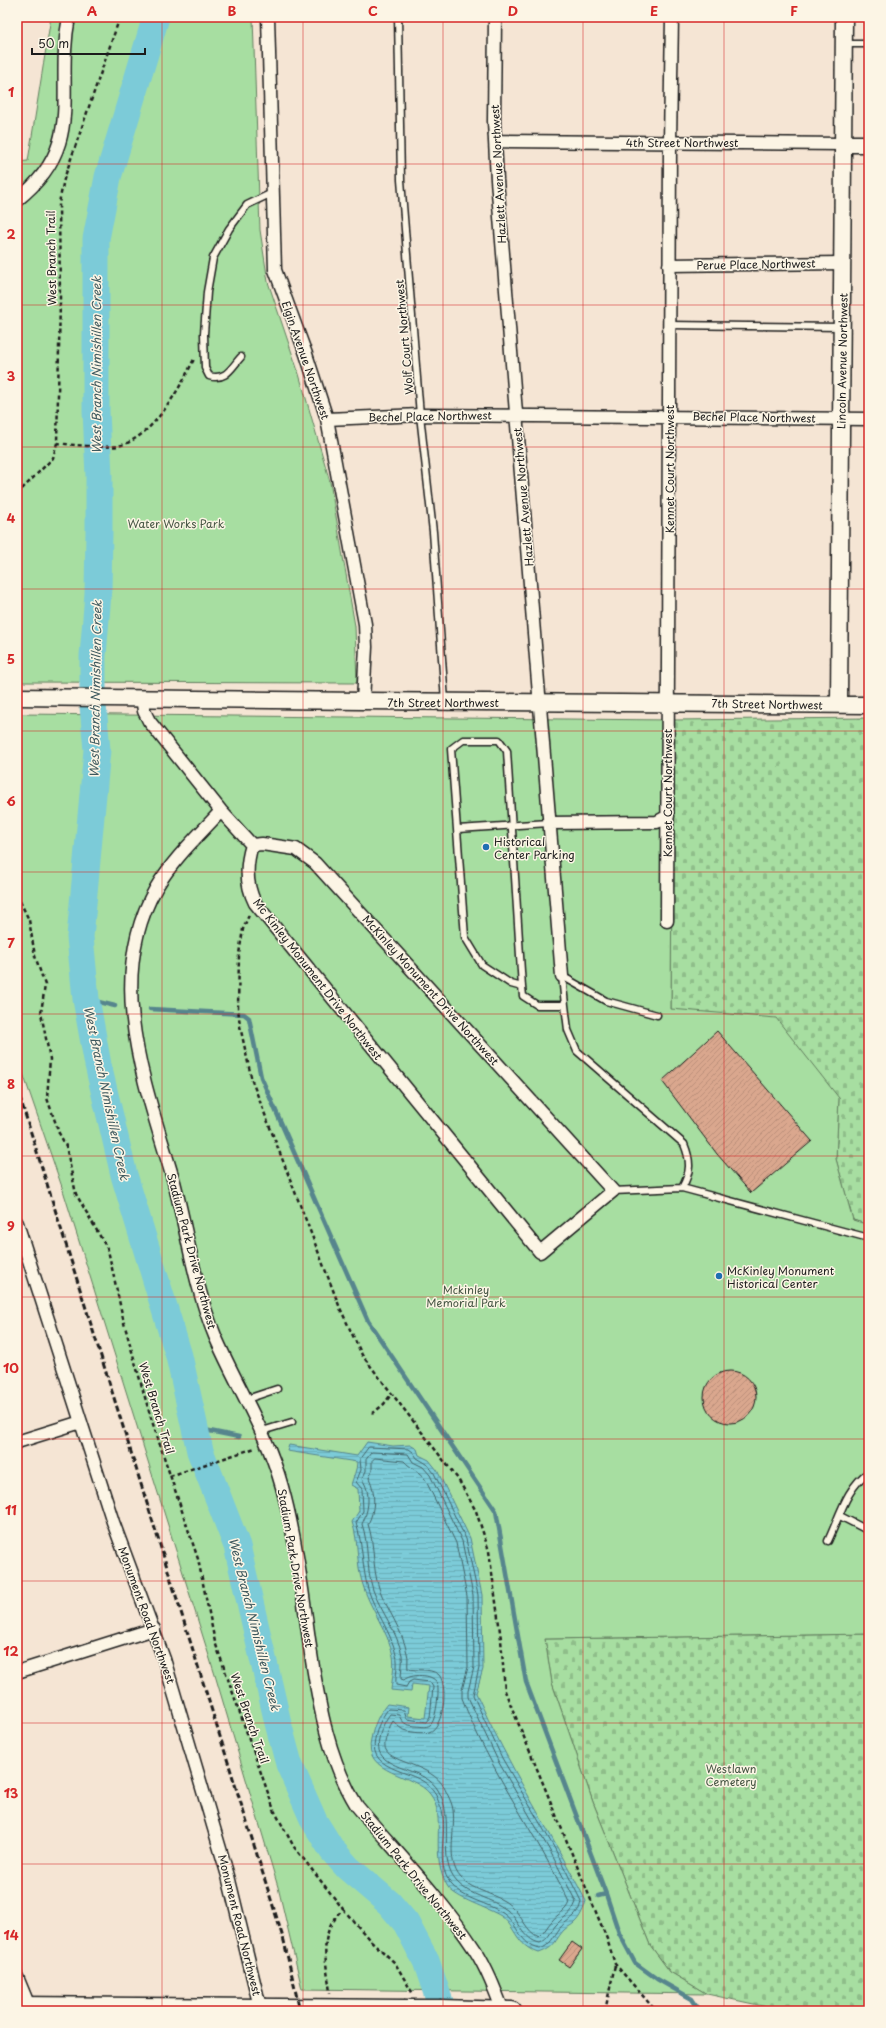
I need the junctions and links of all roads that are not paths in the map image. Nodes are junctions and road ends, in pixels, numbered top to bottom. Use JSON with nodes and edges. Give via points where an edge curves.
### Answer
{"nodes":[{"id":1,"x":69,"y":17,"type":"edge"},
{"id":2,"x":268,"y":17,"type":"edge"},
{"id":3,"x":398,"y":17,"type":"edge"},
{"id":4,"x":495,"y":17,"type":"edge"},
{"id":5,"x":672,"y":17,"type":"edge"},
{"id":6,"x":844,"y":17,"type":"edge"},
{"id":7,"x":844,"y":44,"type":"junction"},
{"id":8,"x":869,"y":44,"type":"edge"},
{"id":9,"x":495,"y":141,"type":"junction"},
{"id":10,"x":670,"y":142,"type":"junction"},
{"id":11,"x":844,"y":144,"type":"junction"},
{"id":12,"x":869,"y":144,"type":"edge"},
{"id":13,"x":272,"y":193,"type":"junction"},
{"id":14,"x":17,"y":200,"type":"edge"},
{"id":15,"x":843,"y":263,"type":"junction"},
{"id":16,"x":669,"y":264,"type":"junction"},
{"id":17,"x":669,"y":325,"type":"junction"},
{"id":18,"x":842,"y":327,"type":"junction"},
{"id":19,"x":241,"y":357,"type":"dead end"},
{"id":20,"x":420,"y":414,"type":"junction"},
{"id":21,"x":517,"y":416,"type":"junction"},
{"id":22,"x":669,"y":416,"type":"junction"},
{"id":23,"x":327,"y":419,"type":"junction"},
{"id":24,"x":841,"y":419,"type":"junction"},
{"id":25,"x":869,"y":419,"type":"edge"},
{"id":26,"x":17,"y":697,"type":"edge"},
{"id":27,"x":136,"y":697,"type":"junction"},
{"id":28,"x":363,"y":701,"type":"junction"},
{"id":29,"x":445,"y":702,"type":"junction"},
{"id":30,"x":540,"y":703,"type":"junction"},
{"id":31,"x":666,"y":703,"type":"junction"},
{"id":32,"x":839,"y":704,"type":"junction"},
{"id":33,"x":869,"y":704,"type":"edge"},
{"id":34,"x":221,"y":811,"type":"junction"},
{"id":35,"x":668,"y":816,"type":"junction"},
{"id":36,"x":549,"y":823,"type":"junction"},
{"id":37,"x":511,"y":825,"type":"junction"},
{"id":38,"x":458,"y":829,"type":"junction"},
{"id":39,"x":252,"y":845,"type":"junction"},
{"id":40,"x":667,"y":921,"type":"dead end"},
{"id":41,"x":562,"y":976,"type":"junction"},
{"id":42,"x":522,"y":987,"type":"junction"},
{"id":43,"x":565,"y":1005,"type":"junction"},
{"id":44,"x":657,"y":1015,"type":"dead end"},
{"id":45,"x":682,"y":1188,"type":"junction"},
{"id":46,"x":613,"y":1191,"type":"junction"},
{"id":47,"x":17,"y":1223,"type":"edge"},
{"id":48,"x":869,"y":1238,"type":"edge"},
{"id":49,"x":277,"y":1389,"type":"dead end"},
{"id":50,"x":246,"y":1398,"type":"junction"},
{"id":51,"x":81,"y":1422,"type":"junction"},
{"id":52,"x":292,"y":1422,"type":"dead end"},
{"id":53,"x":262,"y":1431,"type":"junction"},
{"id":54,"x":17,"y":1442,"type":"edge"},
{"id":55,"x":869,"y":1472,"type":"edge"},
{"id":56,"x":840,"y":1516,"type":"junction"},
{"id":57,"x":869,"y":1531,"type":"edge"},
{"id":58,"x":828,"y":1541,"type":"dead end"},
{"id":59,"x":154,"y":1629,"type":"junction"},
{"id":60,"x":17,"y":1672,"type":"edge"},
{"id":61,"x":17,"y":1977,"type":"edge"},
{"id":62,"x":26,"y":2008,"type":"edge"},
{"id":63,"x":261,"y":2009,"type":"edge"},
{"id":64,"x":362,"y":2009,"type":"edge"},
{"id":65,"x":483,"y":2010,"type":"edge"},
{"id":66,"x":502,"y":2011,"type":"edge"},
{"id":67,"x":512,"y":2011,"type":"edge"}],
"edges":[{"from":1,"to":14,"type":"street","via":[[63,133],[52,162],[38,181]]},
{"from":2,"to":13,"type":"street","name":"Elgin Avenue Northwest"},
{"from":3,"to":20,"type":"lane","name":"Wolf Court Northwest","via":[[401,180]]},
{"from":4,"to":9,"type":"street","name":"Hazlett Avenue Northwest"},
{"from":5,"to":10,"type":"street","name":"Kennet Court Northwest"},
{"from":6,"to":7,"type":"street","name":"Lincoln Avenue Northwest"},
{"from":7,"to":8,"type":"lane"},
{"from":7,"to":11,"type":"street","name":"Lincoln Avenue Northwest"},
{"from":9,"to":10,"type":"street","name":"4th Street Northwest"},
{"from":9,"to":21,"type":"street","name":"Hazlett Avenue Northwest"},
{"from":10,"to":11,"type":"street","name":"4th Street Northwest"},
{"from":10,"to":16,"type":"street","name":"Kennet Court Northwest"},
{"from":11,"to":12,"type":"street","name":"4th Street Northwest"},
{"from":11,"to":15,"type":"street","name":"Lincoln Avenue Northwest"},
{"from":13,"to":19,"type":"lane","via":[[247,205],[229,229],[213,258],[207,292],[205,368],[210,376],[218,379],[224,377]]},
{"from":13,"to":23,"type":"street","name":"Elgin Avenue Northwest","via":[[275,270]]},
{"from":15,"to":16,"type":"street","name":"Perue Place Northwest"},
{"from":15,"to":18,"type":"street","name":"Lincoln Avenue Northwest"},
{"from":16,"to":17,"type":"street","name":"Kennet Court Northwest"},
{"from":17,"to":18,"type":"lane"},
{"from":17,"to":22,"type":"street","name":"Kennet Court Northwest"},
{"from":18,"to":24,"type":"street","name":"Lincoln Avenue Northwest"},
{"from":20,"to":21,"type":"street","name":"Bechel Place Northwest"},
{"from":20,"to":23,"type":"street","name":"Bechel Place Northwest"},
{"from":20,"to":29,"type":"lane","name":"Wolf Court Northwest","via":[[433,532]]},
{"from":21,"to":22,"type":"street","name":"Bechel Place Northwest"},
{"from":21,"to":30,"type":"street","name":"Hazlett Avenue Northwest"},
{"from":22,"to":24,"type":"street","name":"Bechel Place Northwest"},
{"from":22,"to":31,"type":"street","name":"Kennet Court Northwest"},
{"from":23,"to":28,"type":"street","name":"Elgin Avenue Northwest","via":[[365,624]]},
{"from":24,"to":25,"type":"street","name":"Bechel Place Northwest"},
{"from":24,"to":32,"type":"street","name":"Lincoln Avenue Northwest"},
{"from":26,"to":27,"type":"street","name":"7th Street Northwest"},
{"from":27,"to":28,"type":"street","name":"7th Street Northwest"},
{"from":27,"to":34,"type":"street","via":[[148,721]]},
{"from":28,"to":29,"type":"street","name":"7th Street Northwest"},
{"from":29,"to":30,"type":"street","name":"7th Street Northwest"},
{"from":30,"to":31,"type":"street","name":"7th Street Northwest"},
{"from":30,"to":36,"type":"street","name":"Hazlett Avenue Northwest"},
{"from":31,"to":32,"type":"street","name":"7th Street Northwest"},
{"from":31,"to":35,"type":"street","name":"Kennet Court Northwest"},
{"from":32,"to":33,"type":"street","name":"7th Street Northwest"},
{"from":34,"to":39,"type":"street"},
{"from":34,"to":50,"type":"street","name":"Stadium Park Drive Northwest","via":[[187,846],[148,904],[134,949],[131,1000],[142,1067],[205,1308],[215,1336]]},
{"from":35,"to":36,"type":"street","via":[[657,822]]},
{"from":35,"to":40,"type":"street","name":"Kennet Court Northwest"},
{"from":36,"to":37,"type":"lane"},
{"from":36,"to":41,"type":"street","name":"Hazlett Avenue Northwest"},
{"from":37,"to":38,"type":"lane"},
{"from":37,"to":38,"type":"lane","via":[[507,751],[499,740],[463,740],[451,749]]},
{"from":37,"to":42,"type":"lane"},
{"from":38,"to":42,"type":"lane","via":[[465,937],[482,965],[511,984]]},
{"from":39,"to":46,"type":"street","name":"McKinley Monument Drive Northwest","via":[[286,846],[296,849],[315,863]]},
{"from":39,"to":46,"type":"street","name":"Mc Kinley Monument Drive Northwest","via":[[248,879],[255,903],[540,1252]]},
{"from":41,"to":43,"type":"lane"},
{"from":41,"to":44,"type":"lane","via":[[606,1001]]},
{"from":42,"to":43,"type":"lane","via":[[523,996],[537,1006]]},
{"from":43,"to":45,"type":"lane","via":[[568,1030],[576,1051],[684,1144],[690,1168]]},
{"from":45,"to":46,"type":"lane"},
{"from":45,"to":48,"type":"lane"},
{"from":47,"to":51,"type":"street","name":"Monument Road Northwest"},
{"from":49,"to":50,"type":"lane"},
{"from":50,"to":53,"type":"street","name":"Stadium Park Drive Northwest"},
{"from":51,"to":54,"type":"street"},
{"from":51,"to":59,"type":"street","name":"Monument Road Northwest","via":[[114,1522]]},
{"from":52,"to":53,"type":"lane"},
{"from":53,"to":66,"type":"street","name":"Stadium Park Drive Northwest","via":[[282,1488],[290,1523],[318,1699],[347,1790],[357,1806],[453,1919],[471,1944],[487,1973]]},
{"from":55,"to":56,"type":"lane","via":[[852,1489]]},
{"from":56,"to":57,"type":"lane"},
{"from":56,"to":58,"type":"lane"},
{"from":59,"to":60,"type":"street"},
{"from":59,"to":63,"type":"street","name":"Monument Road Northwest","via":[[228,1876]]},
{"from":61,"to":62,"type":"street"},
{"from":62,"to":63,"type":"main road"},
{"from":63,"to":64,"type":"main road"},
{"from":64,"to":65,"type":"main road","bridge":true},
{"from":65,"to":66,"type":"main road"},
{"from":66,"to":67,"type":"main road"}]}
